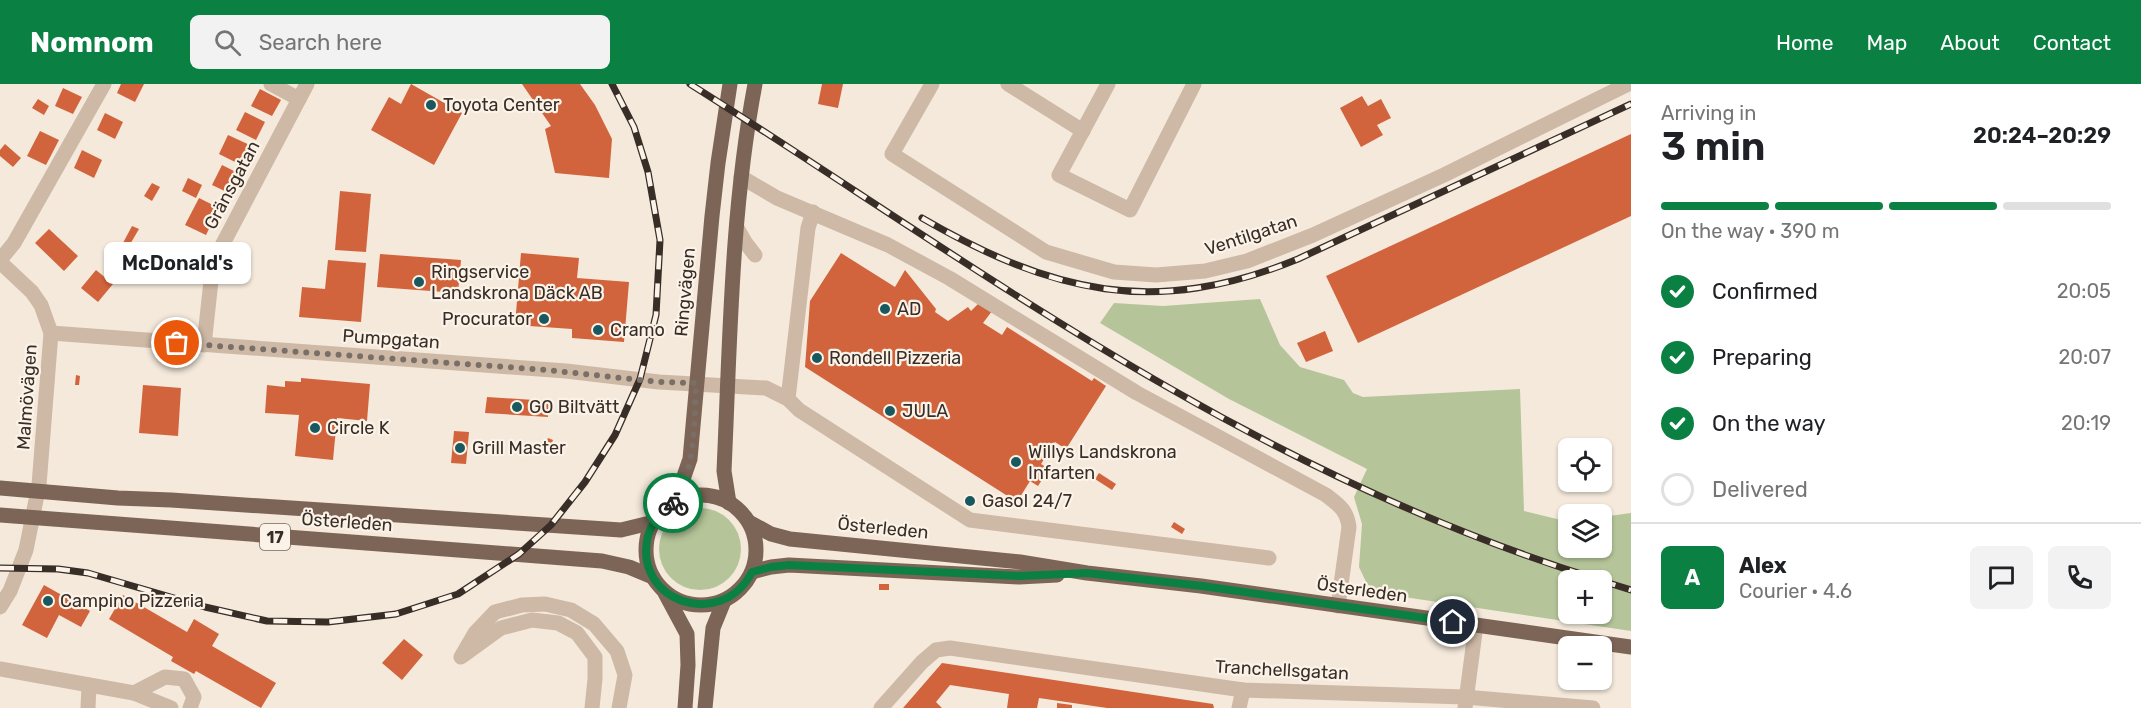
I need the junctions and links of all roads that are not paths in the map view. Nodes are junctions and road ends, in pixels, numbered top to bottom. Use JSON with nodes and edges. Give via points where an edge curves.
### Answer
{"nodes":[{"id":1,"x":105,"y":84,"type":"edge"},
{"id":2,"x":271,"y":84,"type":"edge"},
{"id":3,"x":307,"y":84,"type":"edge"},
{"id":4,"x":730,"y":84,"type":"edge"},
{"id":5,"x":755,"y":84,"type":"edge"},
{"id":6,"x":932,"y":84,"type":"edge"},
{"id":7,"x":1008,"y":84,"type":"edge"},
{"id":8,"x":1108,"y":84,"type":"edge"},
{"id":9,"x":1194,"y":84,"type":"edge"},
{"id":10,"x":1628,"y":84,"type":"edge"},
{"id":11,"x":299,"y":99,"type":"junction"},
{"id":12,"x":1083,"y":131,"type":"junction"},
{"id":13,"x":741,"y":177,"type":"junction"},
{"id":14,"x":813,"y":212,"type":"junction"},
{"id":15,"x":737,"y":228,"type":"junction"},
{"id":16,"x":755,"y":255,"type":"dead end"},
{"id":17,"x":0,"y":260,"type":"edge"},
{"id":18,"x":51,"y":333,"type":"junction"},
{"id":19,"x":204,"y":345,"type":"junction"},
{"id":20,"x":696,"y":383,"type":"junction"},
{"id":21,"x":728,"y":385,"type":"junction"},
{"id":22,"x":788,"y":399,"type":"junction"},
{"id":23,"x":0,"y":488,"type":"edge"},
{"id":24,"x":38,"y":491,"type":"junction"},
{"id":25,"x":675,"y":502,"type":"junction"},
{"id":26,"x":729,"y":503,"type":"junction"},
{"id":27,"x":0,"y":515,"type":"edge"},
{"id":28,"x":32,"y":517,"type":"junction"},
{"id":29,"x":654,"y":522,"type":"junction"},
{"id":30,"x":748,"y":522,"type":"junction"},
{"id":31,"x":1269,"y":558,"type":"dead end"},
{"id":32,"x":752,"y":572,"type":"junction"},
{"id":33,"x":1087,"y":573,"type":"junction"},
{"id":34,"x":653,"y":577,"type":"junction"},
{"id":35,"x":664,"y":591,"type":"junction"},
{"id":36,"x":724,"y":601,"type":"junction"},
{"id":37,"x":1338,"y":606,"type":"junction"},
{"id":38,"x":0,"y":607,"type":"edge"},
{"id":39,"x":1476,"y":626,"type":"junction"},
{"id":40,"x":1631,"y":647,"type":"edge"},
{"id":41,"x":688,"y":665,"type":"junction"},
{"id":42,"x":0,"y":669,"type":"edge"},
{"id":43,"x":89,"y":685,"type":"junction"},
{"id":44,"x":1243,"y":690,"type":"junction"},
{"id":45,"x":134,"y":693,"type":"junction"},
{"id":46,"x":1465,"y":703,"type":"edge"},
{"id":47,"x":88,"y":708,"type":"edge"},
{"id":48,"x":171,"y":708,"type":"edge"},
{"id":49,"x":190,"y":708,"type":"edge"},
{"id":50,"x":592,"y":708,"type":"edge"},
{"id":51,"x":619,"y":708,"type":"edge"},
{"id":52,"x":676,"y":708,"type":"edge"},
{"id":53,"x":685,"y":708,"type":"edge"},
{"id":54,"x":705,"y":708,"type":"edge"},
{"id":55,"x":881,"y":708,"type":"edge"},
{"id":56,"x":1239,"y":708,"type":"edge"},
{"id":57,"x":1593,"y":708,"type":"edge"}],
"edges":[{"from":1,"to":17,"type":"street","via":[[14,243]]},
{"from":2,"to":11,"type":"street"},
{"from":3,"to":11,"type":"street","name":"Gränsgatan"},
{"from":4,"to":20,"type":"main road","name":"Ringvägen"},
{"from":5,"to":13,"type":"main road"},
{"from":6,"to":10,"type":"street","name":"Ventilgatan","via":[[892,154],[1046,252],[1114,272],[1156,275],[1205,271],[1247,261],[1313,235]]},
{"from":7,"to":12,"type":"street"},
{"from":8,"to":12,"type":"street"},
{"from":9,"to":12,"type":"street","via":[[1130,210],[1059,175]]},
{"from":11,"to":19,"type":"street","name":"Gränsgatan","via":[[217,255]]},
{"from":13,"to":14,"type":"street","via":[[777,198]]},
{"from":13,"to":15,"type":"main road"},
{"from":14,"to":22,"type":"street"},
{"from":14,"to":37,"type":"street","via":[[888,245],[949,278],[1137,393],[1340,505],[1347,514],[1348,527]]},
{"from":15,"to":16,"type":"street"},
{"from":15,"to":21,"type":"main road"},
{"from":17,"to":18,"type":"street","name":"Malmövägen","via":[[32,292]]},
{"from":18,"to":19,"type":"street","name":"Pumpgatan"},
{"from":18,"to":24,"type":"street","name":"Malmövägen"},
{"from":19,"to":20,"type":"street","name":"Pumpgatan"},
{"from":20,"to":21,"type":"street","name":"Pumpgatan"},
{"from":20,"to":25,"type":"main road","name":"Ringvägen","via":[[690,459]]},
{"from":21,"to":22,"type":"street","name":"Pumpgatan","via":[[766,388]]},
{"from":21,"to":26,"type":"main road","via":[[724,471]]},
{"from":22,"to":31,"type":"street","name":"Pumpgatan","via":[[799,410],[969,520]]},
{"from":23,"to":24,"type":"main road","name":"Österleden","number":"17"},
{"from":24,"to":28,"type":"street","name":"Malmövägen"},
{"from":24,"to":29,"type":"main road","name":"Österleden","number":"17","via":[[621,530]]},
{"from":25,"to":26,"type":"main road","via":[[702,495]]},
{"from":25,"to":29,"type":"main road","number":"17"},
{"from":26,"to":30,"type":"main road"},
{"from":27,"to":28,"type":"main road","name":"Österleden","number":"17"},
{"from":28,"to":34,"type":"main road","name":"Österleden","number":"17","via":[[602,561]]},
{"from":28,"to":38,"type":"street","name":"Malmövägen","via":[[26,550]]},
{"from":29,"to":34,"type":"main road","via":[[646,555]]},
{"from":30,"to":32,"type":"main road","via":[[756,547]]},
{"from":30,"to":33,"type":"main road","name":"Österleden","via":[[790,539],[1020,562]]},
{"from":32,"to":33,"type":"main road","name":"Österleden","via":[[789,565],[1019,576]]},
{"from":32,"to":36,"type":"main road","via":[[743,586]]},
{"from":33,"to":37,"type":"main road","name":"Österleden"},
{"from":34,"to":35,"type":"main road"},
{"from":35,"to":36,"type":"main road","via":[[693,604]]},
{"from":35,"to":41,"type":"main road","via":[[687,634]]},
{"from":36,"to":54,"type":"main road","via":[[713,628]]},
{"from":37,"to":39,"type":"main road","name":"Österleden"},
{"from":39,"to":40,"type":"main road","name":"Österleden"},
{"from":39,"to":46,"type":"street"},
{"from":41,"to":52,"type":"main road"},
{"from":41,"to":53,"type":"main road"},
{"from":42,"to":43,"type":"street"},
{"from":43,"to":45,"type":"street"},
{"from":43,"to":47,"type":"street"},
{"from":44,"to":46,"type":"street","name":"Tranchellsgatan"},
{"from":44,"to":55,"type":"street","name":"Tranchellsgatan","via":[[950,648],[936,650],[922,662]]},
{"from":44,"to":56,"type":"street"},
{"from":45,"to":48,"type":"street"},
{"from":45,"to":49,"type":"street","via":[[165,677],[184,679],[194,697]]},
{"from":46,"to":57,"type":"street","name":"Tranchellsgatan"},
{"from":50,"to":51,"type":"street","via":[[594,657],[577,633],[558,623],[532,620],[501,627],[461,657],[475,633],[495,612],[522,604],[571,610],[594,624],[617,651],[625,675]]}]}
